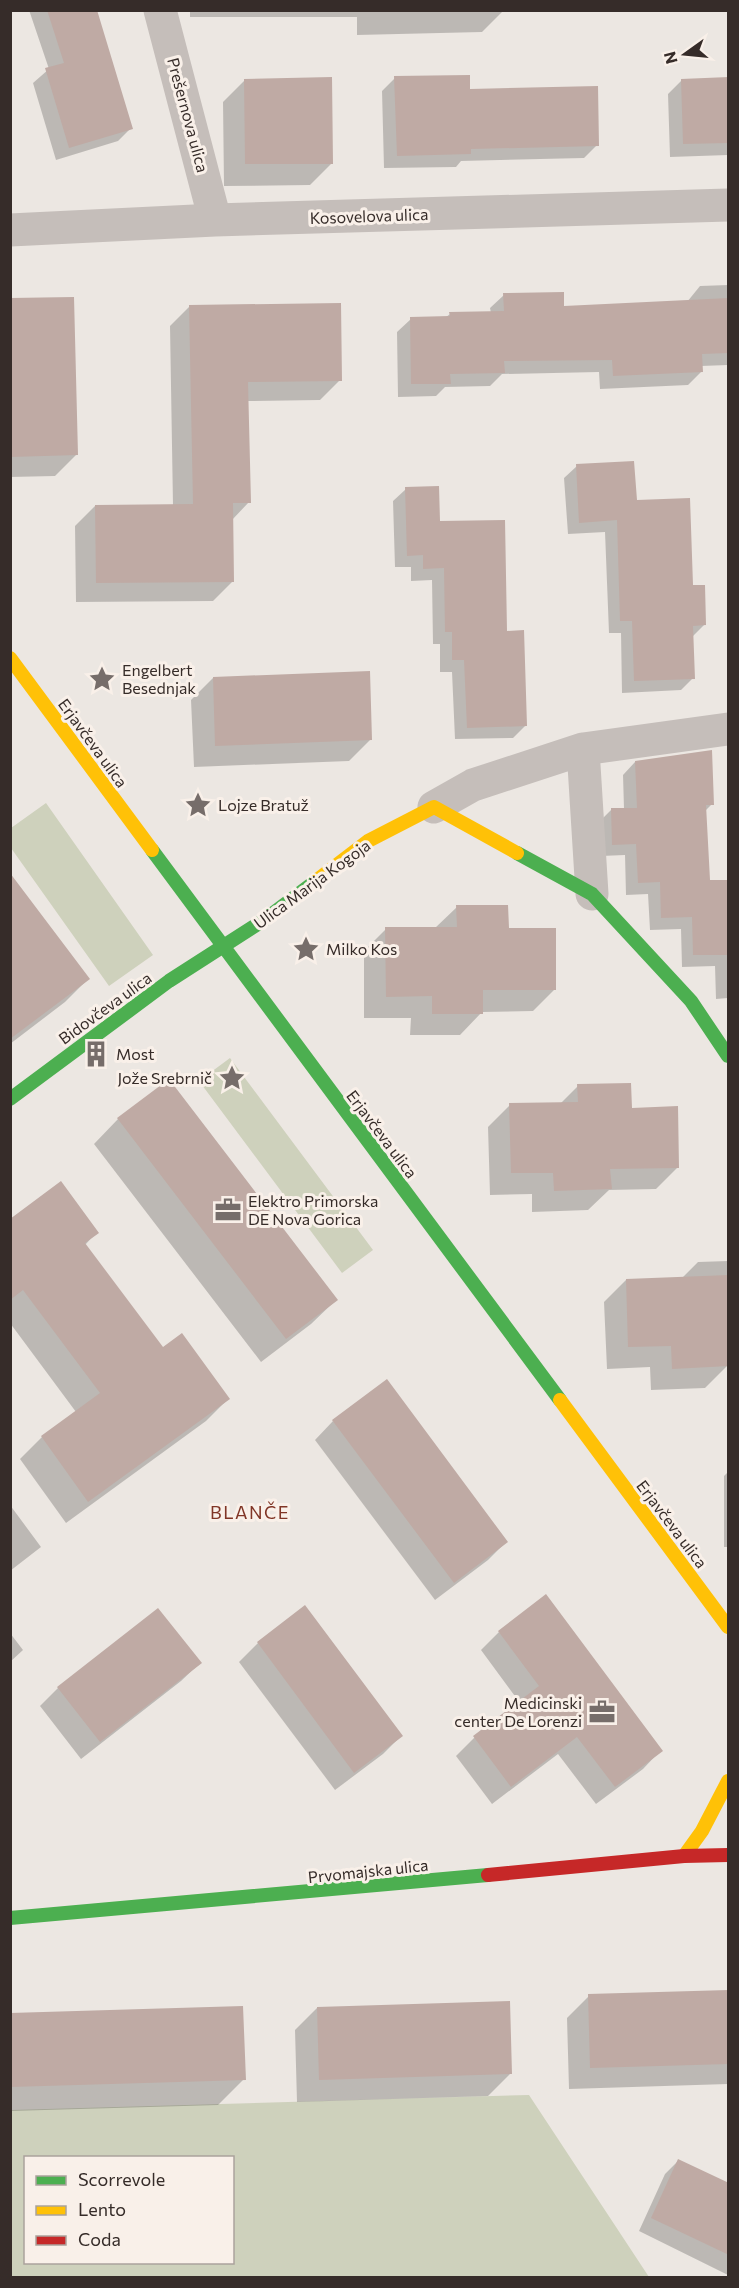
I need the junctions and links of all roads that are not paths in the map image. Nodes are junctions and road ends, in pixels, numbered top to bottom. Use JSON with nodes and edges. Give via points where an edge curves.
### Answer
{"nodes":[{"id":1,"x":160,"y":10,"type":"edge"},
{"id":2,"x":729,"y":205,"type":"edge"},
{"id":3,"x":215,"y":220,"type":"junction"},
{"id":4,"x":10,"y":230,"type":"edge"},
{"id":5,"x":10,"y":658,"type":"edge"},
{"id":6,"x":729,"y":729,"type":"edge"},
{"id":7,"x":583,"y":749,"type":"junction"},
{"id":8,"x":434,"y":807,"type":"junction"},
{"id":9,"x":592,"y":894,"type":"junction"},
{"id":10,"x":223,"y":948,"type":"junction"},
{"id":11,"x":729,"y":1056,"type":"edge"},
{"id":12,"x":10,"y":1099,"type":"edge"},
{"id":13,"x":729,"y":1627,"type":"edge"},
{"id":14,"x":729,"y":1781,"type":"edge"},
{"id":15,"x":729,"y":1855,"type":"edge"},
{"id":16,"x":684,"y":1856,"type":"junction"},
{"id":17,"x":10,"y":1918,"type":"edge"}],
"edges":[{"from":1,"to":3,"type":"street","name":"Prešernova ulica"},
{"from":2,"to":3,"type":"street","name":"Kosovelova ulica"},
{"from":3,"to":4,"type":"street","name":"Kosovelova ulica"},
{"from":5,"to":10,"type":"street","name":"Erjavčeva ulica"},
{"from":6,"to":7,"type":"street","name":"Ulica Marija Kogoja"},
{"from":7,"to":8,"type":"street","name":"Ulica Marija Kogoja","via":[[473,785]]},
{"from":7,"to":9,"type":"street"},
{"from":8,"to":9,"type":"street"},
{"from":8,"to":10,"type":"street","name":"Ulica Marija Kogoja","via":[[368,841]]},
{"from":9,"to":11,"type":"street","via":[[691,1001]]},
{"from":10,"to":12,"type":"street","name":"Bidovčeva ulica","via":[[169,981]]},
{"from":10,"to":13,"type":"street","name":"Erjavčeva ulica"},
{"from":14,"to":16,"type":"street"},
{"from":15,"to":16,"type":"street","name":"Prvomajska ulica"},
{"from":16,"to":17,"type":"street","name":"Prvomajska ulica"}]}
